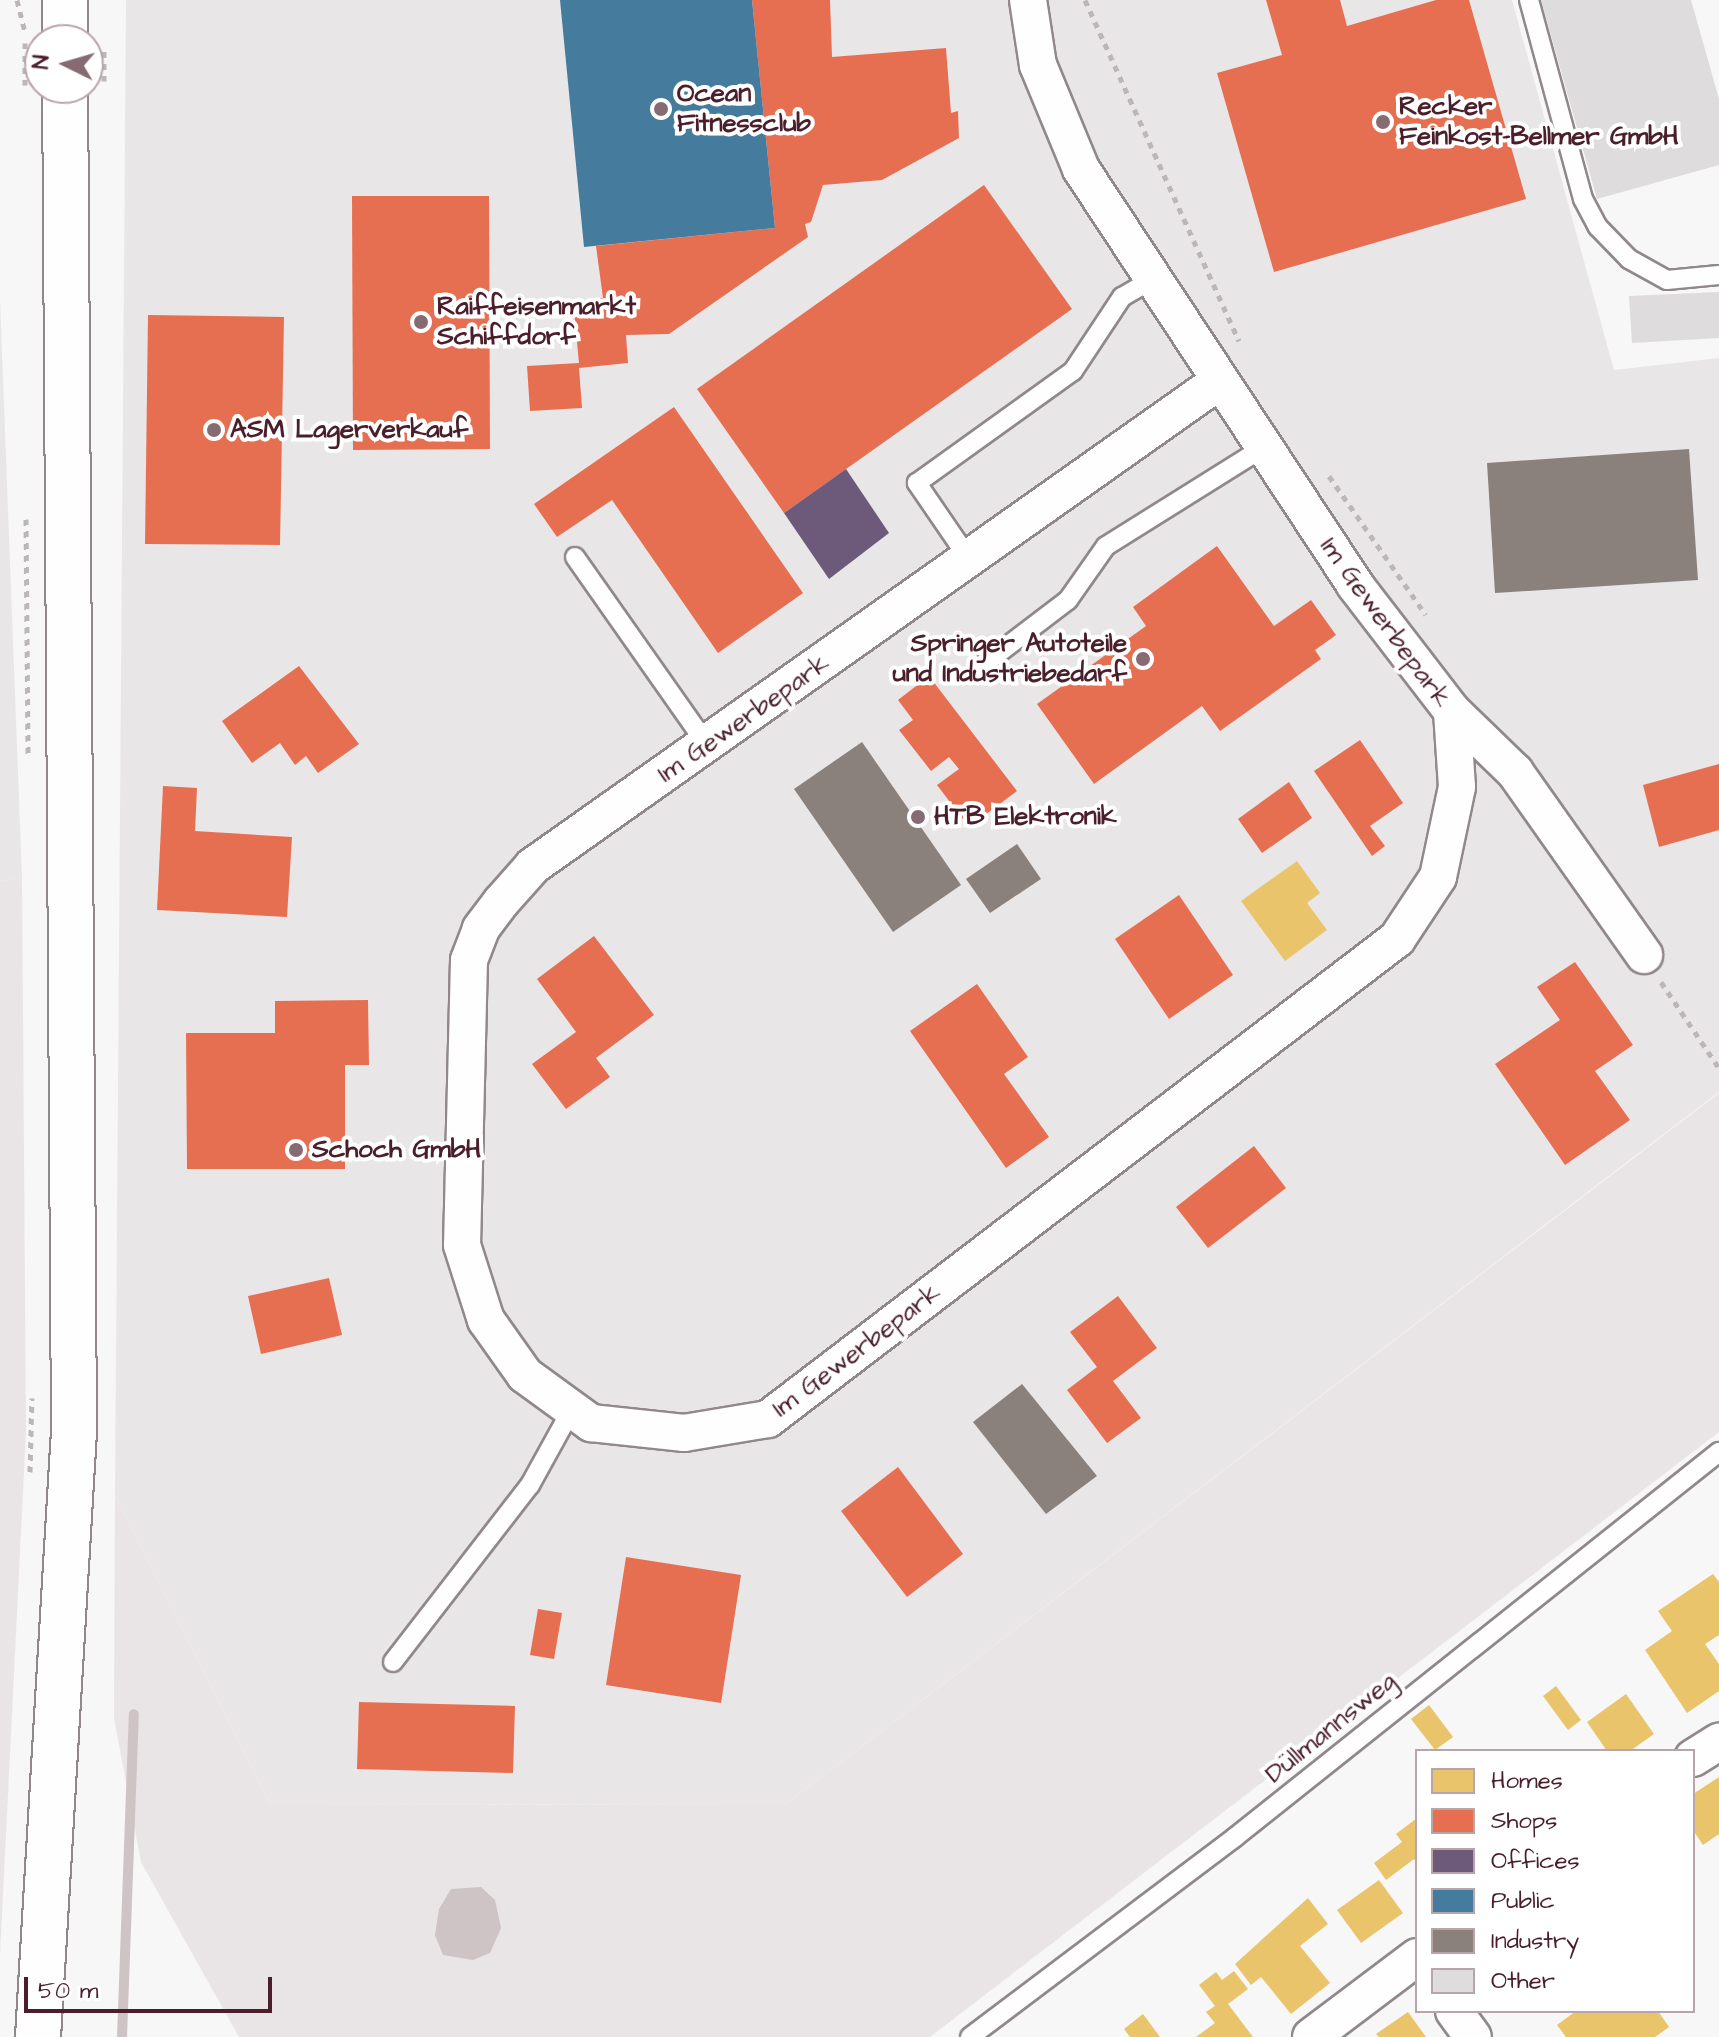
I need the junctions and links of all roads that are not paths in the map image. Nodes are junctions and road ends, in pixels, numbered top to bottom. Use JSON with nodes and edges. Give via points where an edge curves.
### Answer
{"nodes":[{"id":1,"x":65,"y":0,"type":"edge"},
{"id":2,"x":1028,"y":0,"type":"edge"},
{"id":3,"x":1529,"y":0,"type":"edge"},
{"id":4,"x":65,"y":24,"type":"edge"},
{"id":5,"x":45,"y":104,"type":"edge"},
{"id":6,"x":1719,"y":275,"type":"edge"},
{"id":7,"x":1152,"y":280,"type":"junction"},
{"id":8,"x":1218,"y":382,"type":"junction"},
{"id":9,"x":1263,"y":448,"type":"junction"},
{"id":10,"x":575,"y":557,"type":"dead end"},
{"id":11,"x":971,"y":562,"type":"junction"},
{"id":12,"x":984,"y":664,"type":"dead end"},
{"id":13,"x":1452,"y":711,"type":"junction"},
{"id":14,"x":707,"y":745,"type":"junction"},
{"id":15,"x":1644,"y":955,"type":"road end"},
{"id":16,"x":572,"y":1409,"type":"junction"},
{"id":17,"x":1719,"y":1452,"type":"edge"},
{"id":18,"x":393,"y":1662,"type":"dead end"},
{"id":19,"x":1719,"y":1742,"type":"edge"},
{"id":20,"x":1695,"y":1757,"type":"edge"},
{"id":21,"x":1415,"y":1960,"type":"edge"},
{"id":22,"x":1455,"y":2013,"type":"edge"},
{"id":23,"x":38,"y":2037,"type":"edge"},
{"id":24,"x":970,"y":2037,"type":"edge"},
{"id":25,"x":1311,"y":2037,"type":"edge"},
{"id":26,"x":1473,"y":2037,"type":"edge"}],
"edges":[{"from":1,"to":4,"type":"main road"},
{"from":2,"to":7,"type":"street","name":"Im Gewerbepark","via":[[1038,65],[1081,169]]},
{"from":3,"to":6,"type":"lane","via":[[1583,199],[1598,227],[1629,259],[1667,280]]},
{"from":5,"to":23,"type":"main road","via":[[74,1431]]},
{"from":7,"to":8,"type":"street","name":"Im Gewerbepark"},
{"from":7,"to":11,"type":"lane","via":[[1122,297],[1073,371],[917,483]]},
{"from":8,"to":9,"type":"street","name":"Im Gewerbepark"},
{"from":8,"to":11,"type":"street","name":"Im Gewerbepark"},
{"from":9,"to":12,"type":"lane","via":[[1106,546],[1068,600]]},
{"from":9,"to":13,"type":"street","name":"Im Gewerbepark","via":[[1355,585]]},
{"from":10,"to":14,"type":"lane"},
{"from":11,"to":14,"type":"street","name":"Im Gewerbepark"},
{"from":13,"to":15,"type":"street","via":[[1515,772]]},
{"from":13,"to":16,"type":"street","name":"Im Gewerbepark","via":[[1457,787],[1438,877],[1397,939],[768,1419],[684,1433],[591,1423]]},
{"from":14,"to":16,"type":"street","name":"Im Gewerbepark","via":[[533,866],[481,929],[469,960],[462,1245],[486,1320],[525,1375]]},
{"from":16,"to":18,"type":"lane","via":[[530,1485]]},
{"from":17,"to":24,"type":"lane","name":"Düllmannsweg","via":[[1234,1838]]},
{"from":19,"to":20,"type":"street"},
{"from":21,"to":25,"type":"street"},
{"from":22,"to":26,"type":"street"}]}
